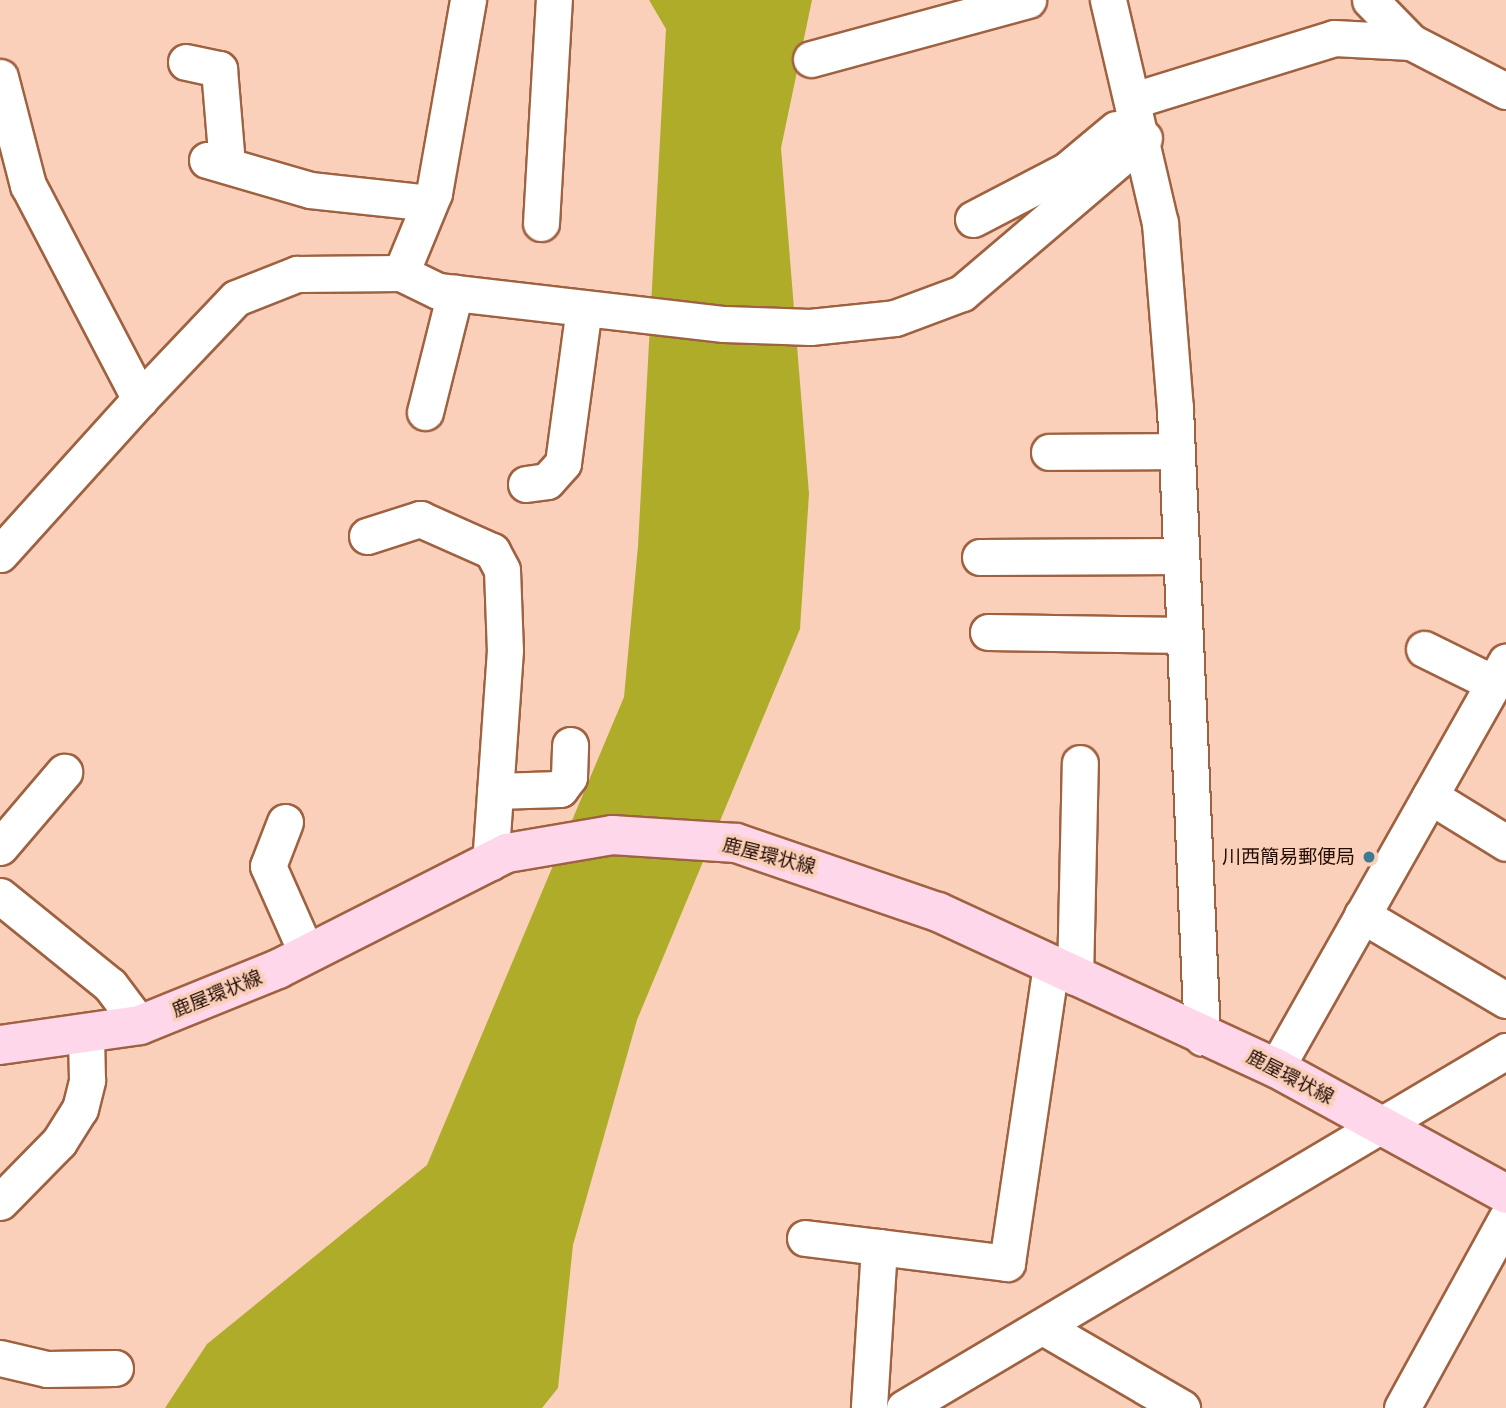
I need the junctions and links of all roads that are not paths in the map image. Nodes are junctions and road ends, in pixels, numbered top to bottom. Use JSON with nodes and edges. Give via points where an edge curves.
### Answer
{"nodes":[{"id":1,"x":467,"y":0,"type":"edge"},
{"id":2,"x":555,"y":0,"type":"edge"},
{"id":3,"x":1028,"y":0,"type":"edge"},
{"id":4,"x":1370,"y":0,"type":"edge"},
{"id":5,"x":1112,"y":3,"type":"edge"},
{"id":6,"x":1410,"y":42,"type":"junction"},
{"id":7,"x":811,"y":59,"type":"dead end"},
{"id":8,"x":186,"y":62,"type":"dead end"},
{"id":9,"x":0,"y":77,"type":"edge"},
{"id":10,"x":1506,"y":91,"type":"edge"},
{"id":11,"x":1138,"y":116,"type":"junction"},
{"id":12,"x":429,"y":204,"type":"junction"},
{"id":13,"x":973,"y":219,"type":"dead end"},
{"id":14,"x":541,"y":223,"type":"dead end"},
{"id":15,"x":401,"y":272,"type":"junction"},
{"id":16,"x":455,"y":293,"type":"junction"},
{"id":17,"x":584,"y":308,"type":"junction"},
{"id":18,"x":140,"y":399,"type":"junction"},
{"id":19,"x":425,"y":412,"type":"dead end"},
{"id":20,"x":1177,"y":451,"type":"junction"},
{"id":21,"x":1049,"y":452,"type":"dead end"},
{"id":22,"x":526,"y":484,"type":"dead end"},
{"id":23,"x":367,"y":536,"type":"dead end"},
{"id":24,"x":0,"y":554,"type":"edge"},
{"id":25,"x":1181,"y":556,"type":"junction"},
{"id":26,"x":980,"y":557,"type":"dead end"},
{"id":27,"x":988,"y":632,"type":"dead end"},
{"id":28,"x":1185,"y":635,"type":"junction"},
{"id":29,"x":1424,"y":649,"type":"dead end"},
{"id":30,"x":1500,"y":672,"type":"edge"},
{"id":31,"x":570,"y":745,"type":"dead end"},
{"id":32,"x":1080,"y":763,"type":"dead end"},
{"id":33,"x":64,"y":772,"type":"dead end"},
{"id":34,"x":495,"y":791,"type":"junction"},
{"id":35,"x":1430,"y":796,"type":"junction"},
{"id":36,"x":285,"y":822,"type":"dead end"},
{"id":37,"x":1506,"y":843,"type":"edge"},
{"id":38,"x":0,"y":846,"type":"edge"},
{"id":39,"x":490,"y":862,"type":"junction"},
{"id":40,"x":0,"y":895,"type":"edge"},
{"id":41,"x":1362,"y":915,"type":"junction"},
{"id":42,"x":307,"y":954,"type":"junction"},
{"id":43,"x":1063,"y":971,"type":"junction"},
{"id":44,"x":1506,"y":1000,"type":"edge"},
{"id":45,"x":141,"y":1024,"type":"junction"},
{"id":46,"x":86,"y":1036,"type":"junction"},
{"id":47,"x":1202,"y":1037,"type":"junction"},
{"id":48,"x":0,"y":1045,"type":"edge"},
{"id":49,"x":1506,"y":1051,"type":"edge"},
{"id":50,"x":1276,"y":1068,"type":"junction"},
{"id":51,"x":1384,"y":1126,"type":"junction"},
{"id":52,"x":1506,"y":1195,"type":"edge"},
{"id":53,"x":0,"y":1202,"type":"edge"},
{"id":54,"x":1506,"y":1219,"type":"edge"},
{"id":55,"x":806,"y":1238,"type":"dead end"},
{"id":56,"x":879,"y":1247,"type":"junction"},
{"id":57,"x":1043,"y":1327,"type":"junction"},
{"id":58,"x":0,"y":1358,"type":"edge"},
{"id":59,"x":116,"y":1368,"type":"dead end"},
{"id":60,"x":869,"y":1408,"type":"edge"},
{"id":61,"x":904,"y":1408,"type":"edge"},
{"id":62,"x":1182,"y":1408,"type":"edge"},
{"id":63,"x":1402,"y":1408,"type":"edge"}],
"edges":[{"from":1,"to":12,"type":"street"},
{"from":2,"to":14,"type":"street"},
{"from":3,"to":7,"type":"street"},
{"from":4,"to":6,"type":"street"},
{"from":5,"to":11,"type":"street"},
{"from":6,"to":10,"type":"street"},
{"from":6,"to":11,"type":"street","via":[[1334,38],[1298,45]]},
{"from":8,"to":12,"type":"street","via":[[219,69],[217,163],[310,190]]},
{"from":9,"to":18,"type":"street","via":[[27,186]]},
{"from":11,"to":13,"type":"street","via":[[1090,155]]},
{"from":11,"to":17,"type":"street","via":[[962,293],[895,317],[761,325]]},
{"from":11,"to":20,"type":"street","via":[[1160,223]]},
{"from":12,"to":15,"type":"street"},
{"from":15,"to":16,"type":"street"},
{"from":15,"to":18,"type":"street","via":[[297,274],[262,284],[236,298]]},
{"from":16,"to":17,"type":"street"},
{"from":16,"to":19,"type":"street"},
{"from":17,"to":22,"type":"street","via":[[563,463],[547,481]]},
{"from":18,"to":24,"type":"street"},
{"from":20,"to":21,"type":"street"},
{"from":20,"to":25,"type":"street"},
{"from":23,"to":34,"type":"street","via":[[420,519],[492,551],[502,570],[505,650]]},
{"from":25,"to":26,"type":"street"},
{"from":25,"to":28,"type":"street"},
{"from":27,"to":28,"type":"street"},
{"from":28,"to":47,"type":"street"},
{"from":29,"to":30,"type":"street"},
{"from":30,"to":35,"type":"street"},
{"from":31,"to":34,"type":"street","via":[[569,777],[560,789]]},
{"from":32,"to":43,"type":"street"},
{"from":33,"to":38,"type":"street"},
{"from":34,"to":39,"type":"street"},
{"from":35,"to":37,"type":"street"},
{"from":35,"to":41,"type":"street"},
{"from":36,"to":42,"type":"street","via":[[268,866]]},
{"from":39,"to":42,"type":"main road","name":"鹿屋環状線"},
{"from":39,"to":43,"type":"main road","name":"鹿屋環状線","via":[[612,835],[736,843],[938,912]]},
{"from":40,"to":45,"type":"street","via":[[110,985]]},
{"from":41,"to":44,"type":"street"},
{"from":41,"to":50,"type":"street"},
{"from":42,"to":45,"type":"main road","name":"鹿屋環状線"},
{"from":43,"to":47,"type":"main road","name":"鹿屋環状線"},
{"from":43,"to":56,"type":"street","via":[[1007,1263]]},
{"from":45,"to":46,"type":"main road","name":"鹿屋環状線"},
{"from":46,"to":48,"type":"main road","name":"鹿屋環状線"},
{"from":46,"to":53,"type":"street","via":[[88,1080],[80,1109],[58,1142]]},
{"from":47,"to":50,"type":"main road","name":"鹿屋環状線"},
{"from":49,"to":51,"type":"street"},
{"from":50,"to":51,"type":"main road","name":"鹿屋環状線"},
{"from":51,"to":52,"type":"main road","name":"鹿屋環状線"},
{"from":51,"to":57,"type":"street"},
{"from":54,"to":63,"type":"street"},
{"from":55,"to":56,"type":"street"},
{"from":56,"to":60,"type":"street","via":[[865,1387]]},
{"from":57,"to":61,"type":"street"},
{"from":57,"to":62,"type":"street"},
{"from":58,"to":59,"type":"street","via":[[47,1369]]}]}
